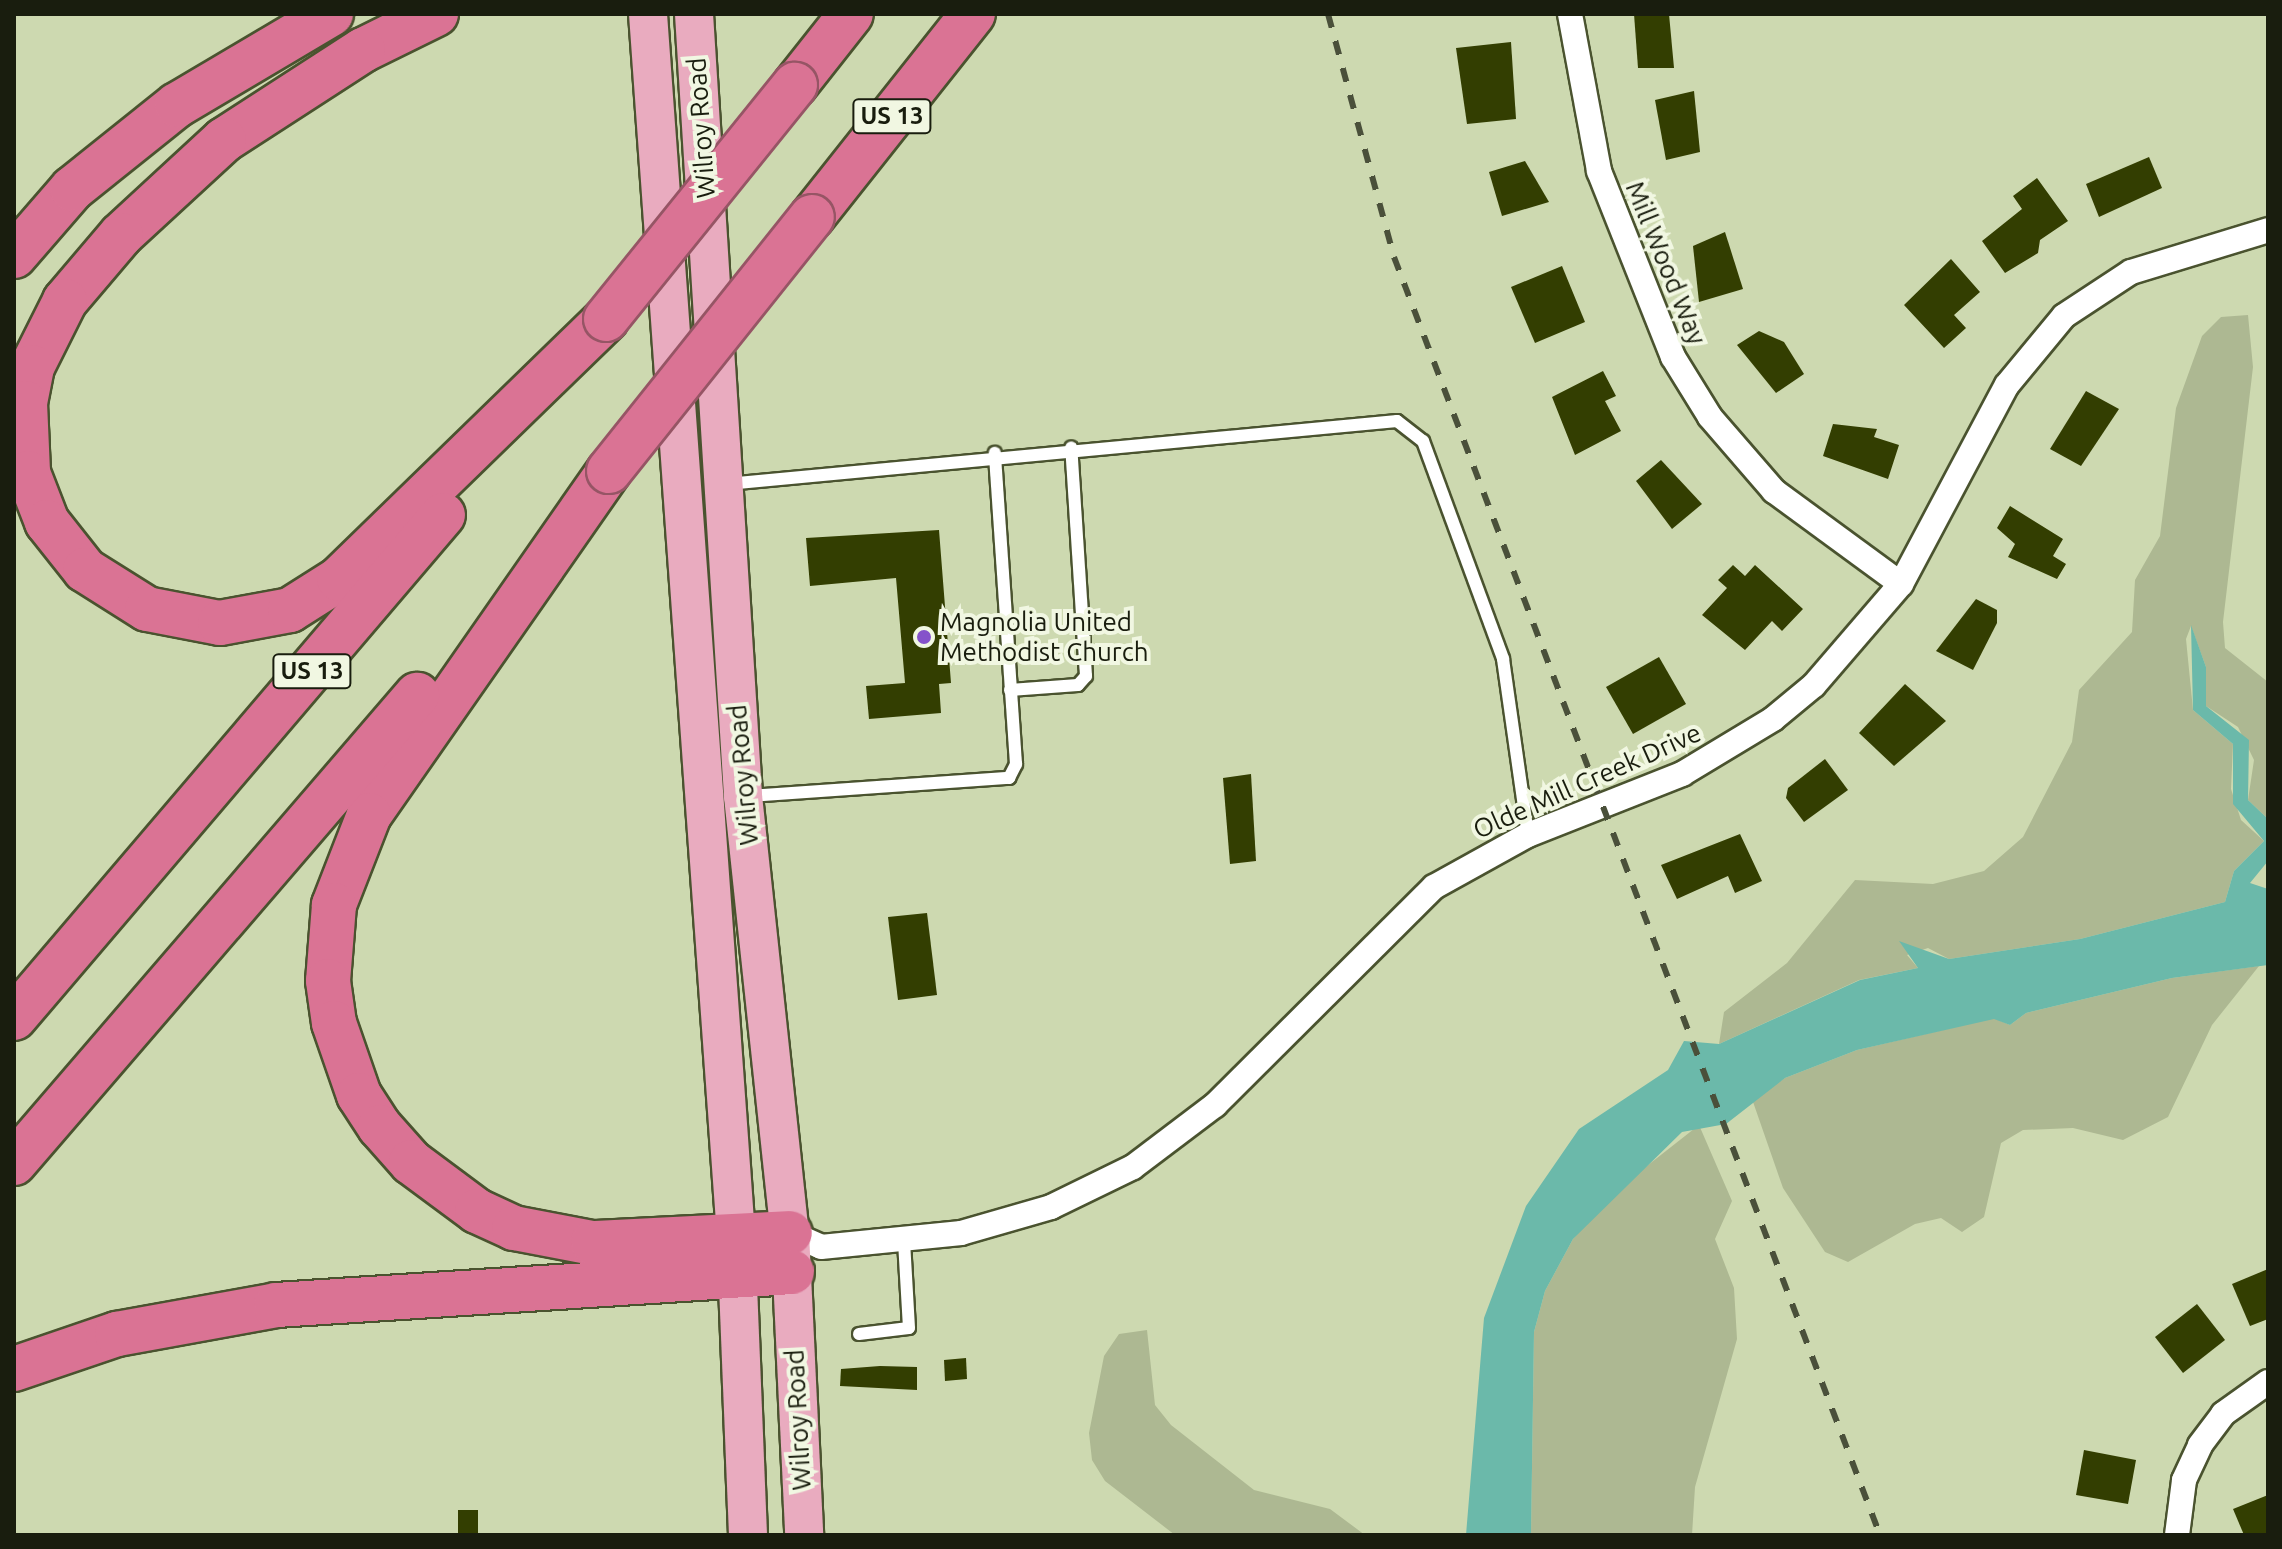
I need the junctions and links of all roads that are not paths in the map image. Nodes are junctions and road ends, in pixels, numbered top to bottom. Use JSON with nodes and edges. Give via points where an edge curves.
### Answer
{"nodes":[{"id":1,"x":331,"y":14,"type":"edge"},
{"id":2,"x":436,"y":14,"type":"edge"},
{"id":3,"x":648,"y":14,"type":"edge"},
{"id":4,"x":694,"y":14,"type":"edge"},
{"id":5,"x":851,"y":14,"type":"edge"},
{"id":6,"x":973,"y":14,"type":"edge"},
{"id":7,"x":1570,"y":14,"type":"edge"},
{"id":8,"x":2268,"y":230,"type":"edge"},
{"id":9,"x":14,"y":256,"type":"edge"},
{"id":10,"x":606,"y":319,"type":"junction"},
{"id":11,"x":1071,"y":447,"type":"junction"},
{"id":12,"x":995,"y":453,"type":"junction"},
{"id":13,"x":609,"y":471,"type":"junction"},
{"id":14,"x":724,"y":485,"type":"junction"},
{"id":15,"x":1901,"y":584,"type":"junction"},
{"id":16,"x":1010,"y":690,"type":"junction"},
{"id":17,"x":743,"y":796,"type":"junction"},
{"id":18,"x":1528,"y":835,"type":"junction"},
{"id":19,"x":14,"y":1018,"type":"edge"},
{"id":20,"x":14,"y":1163,"type":"edge"},
{"id":21,"x":904,"y":1241,"type":"junction"},
{"id":22,"x":801,"y":1251,"type":"junction"},
{"id":23,"x":737,"y":1255,"type":"junction"},
{"id":24,"x":859,"y":1334,"type":"dead end"},
{"id":25,"x":14,"y":1369,"type":"edge"},
{"id":26,"x":2268,"y":1382,"type":"edge"},
{"id":27,"x":748,"y":1535,"type":"edge"},
{"id":28,"x":804,"y":1535,"type":"edge"},
{"id":29,"x":2177,"y":1535,"type":"edge"}],
"edges":[{"from":1,"to":9,"type":"highway","via":[[166,113],[72,189]]},
{"from":2,"to":10,"type":"highway","via":[[350,57],[224,140],[121,235],[65,301],[32,367],[25,403],[28,473],[47,522],[85,570],[147,609],[220,623],[290,610],[339,579],[396,527],[509,406]]},
{"from":3,"to":23,"type":"main road","name":"Wilroy Road"},
{"from":4,"to":14,"type":"main road","name":"Wilroy Road"},
{"from":5,"to":10,"type":"highway","number":"US 13","bridge":true},
{"from":6,"to":13,"type":"highway","number":"US 13","bridge":true},
{"from":7,"to":15,"type":"street","name":"Mill Wood Way","via":[[1599,171],[1673,357],[1710,417],[1774,491]]},
{"from":8,"to":15,"type":"street","name":"Olde Mill Creek Drive","via":[[2131,272],[2064,316],[2007,385]]},
{"from":10,"to":19,"type":"highway","number":"US 13"},
{"from":11,"to":12,"type":"lane"},
{"from":11,"to":16,"type":"lane","via":[[1086,676],[1078,685]]},
{"from":11,"to":18,"type":"lane","via":[[1380,419],[1411,428],[1423,441],[1503,659]]},
{"from":12,"to":14,"type":"lane"},
{"from":12,"to":16,"type":"lane"},
{"from":13,"to":20,"type":"highway","number":"US 13"},
{"from":13,"to":23,"type":"highway","via":[[369,815],[334,905],[328,981],[334,1023],[359,1095],[380,1127],[411,1162],[477,1211],[514,1228],[593,1243]]},
{"from":14,"to":17,"type":"main road","name":"Wilroy Road"},
{"from":15,"to":18,"type":"street","name":"Olde Mill Creek Drive","via":[[1814,685],[1740,741],[1682,774]]},
{"from":16,"to":17,"type":"lane","via":[[1016,764],[1009,778]]},
{"from":17,"to":22,"type":"main road","name":"Wilroy Road"},
{"from":18,"to":21,"type":"street","name":"Olde Mill Creek Drive","via":[[1478,859],[1394,920],[1215,1105],[1133,1167],[1051,1207]]},
{"from":21,"to":22,"type":"street","name":"Olde Mill Creek Drive"},
{"from":21,"to":24,"type":"lane","via":[[909,1328]]},
{"from":22,"to":23,"type":"highway"},
{"from":22,"to":28,"type":"main road","name":"Wilroy Road"},
{"from":23,"to":25,"type":"highway","via":[[276,1305],[117,1334]]},
{"from":23,"to":27,"type":"main road","name":"Wilroy Road"},
{"from":26,"to":29,"type":"street","via":[[2223,1414],[2200,1445],[2184,1480]]}]}
